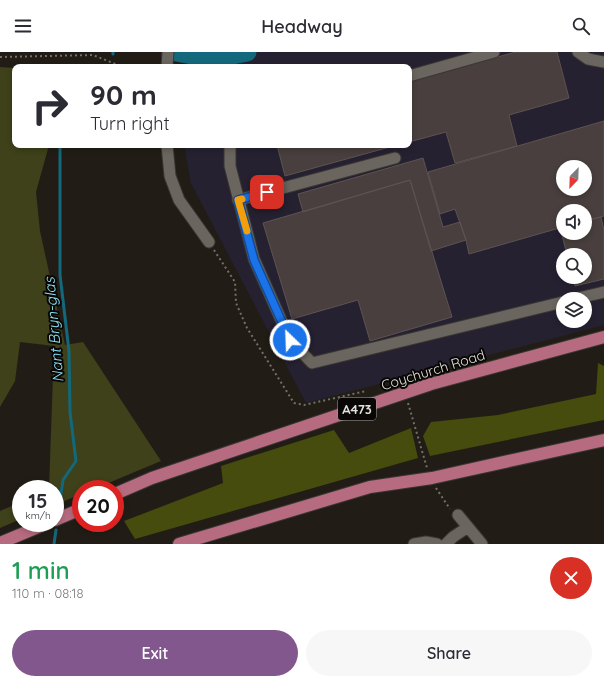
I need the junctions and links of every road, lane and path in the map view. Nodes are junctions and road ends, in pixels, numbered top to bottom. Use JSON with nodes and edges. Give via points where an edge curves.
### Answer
{"nodes":[{"id":1,"x":168,"y":52,"type":"edge"},
{"id":2,"x":494,"y":52,"type":"edge"},
{"id":3,"x":578,"y":52,"type":"edge"},
{"id":4,"x":0,"y":57,"type":"edge"},
{"id":5,"x":604,"y":62,"type":"edge"},
{"id":6,"x":116,"y":64,"type":"edge"},
{"id":7,"x":167,"y":64,"type":"edge"},
{"id":8,"x":412,"y":75,"type":"edge"},
{"id":9,"x":167,"y":148,"type":"edge"},
{"id":10,"x":230,"y":148,"type":"edge"},
{"id":11,"x":395,"y":158,"type":"dead end"},
{"id":12,"x":238,"y":200,"type":"junction"},
{"id":13,"x":209,"y":242,"type":"joint"},
{"id":14,"x":604,"y":292,"type":"edge"},
{"id":15,"x":592,"y":295,"type":"edge"},
{"id":16,"x":556,"y":304,"type":"edge"},
{"id":17,"x":604,"y":337,"type":"edge"},
{"id":18,"x":366,"y":391,"type":"dead end"},
{"id":19,"x":407,"y":401,"type":"dead end"},
{"id":20,"x":604,"y":440,"type":"edge"},
{"id":21,"x":428,"y":471,"type":"dead end"},
{"id":22,"x":436,"y":487,"type":"dead end"},
{"id":23,"x":124,"y":490,"type":"edge"},
{"id":24,"x":455,"y":513,"type":"joint"},
{"id":25,"x":468,"y":528,"type":"junction"},
{"id":26,"x":26,"y":532,"type":"edge"},
{"id":27,"x":0,"y":543,"type":"edge"},
{"id":28,"x":179,"y":544,"type":"edge"},
{"id":29,"x":414,"y":544,"type":"edge"},
{"id":30,"x":438,"y":544,"type":"edge"},
{"id":31,"x":446,"y":544,"type":"edge"},
{"id":32,"x":482,"y":544,"type":"edge"}],
"edges":[{"from":1,"to":7,"type":"street"},
{"from":2,"to":8,"type":"street"},
{"from":3,"to":5,"type":"street","via":[[588,58]]},
{"from":4,"to":6,"type":"path","via":[[93,55]]},
{"from":9,"to":13,"type":"street","via":[[170,176],[179,200]]},
{"from":10,"to":12,"type":"street","via":[[230,166]]},
{"from":11,"to":12,"type":"street"},
{"from":12,"to":16,"type":"street","via":[[254,260],[290,340],[312,364]]},
{"from":13,"to":18,"type":"path","via":[[235,282],[236,302],[247,328],[294,403],[304,405]]},
{"from":14,"to":15,"type":"street"},
{"from":17,"to":23,"type":"main road","name":"Coychurch Road","number":"A473","via":[[431,384],[152,478]]},
{"from":19,"to":21,"type":"path"},
{"from":20,"to":28,"type":"main road","via":[[432,478],[370,487]]},
{"from":22,"to":24,"type":"path"},
{"from":24,"to":25,"type":"street"},
{"from":25,"to":31,"type":"street"},
{"from":25,"to":32,"type":"street"},
{"from":26,"to":27,"type":"main road"},
{"from":29,"to":30,"type":"street"}]}
